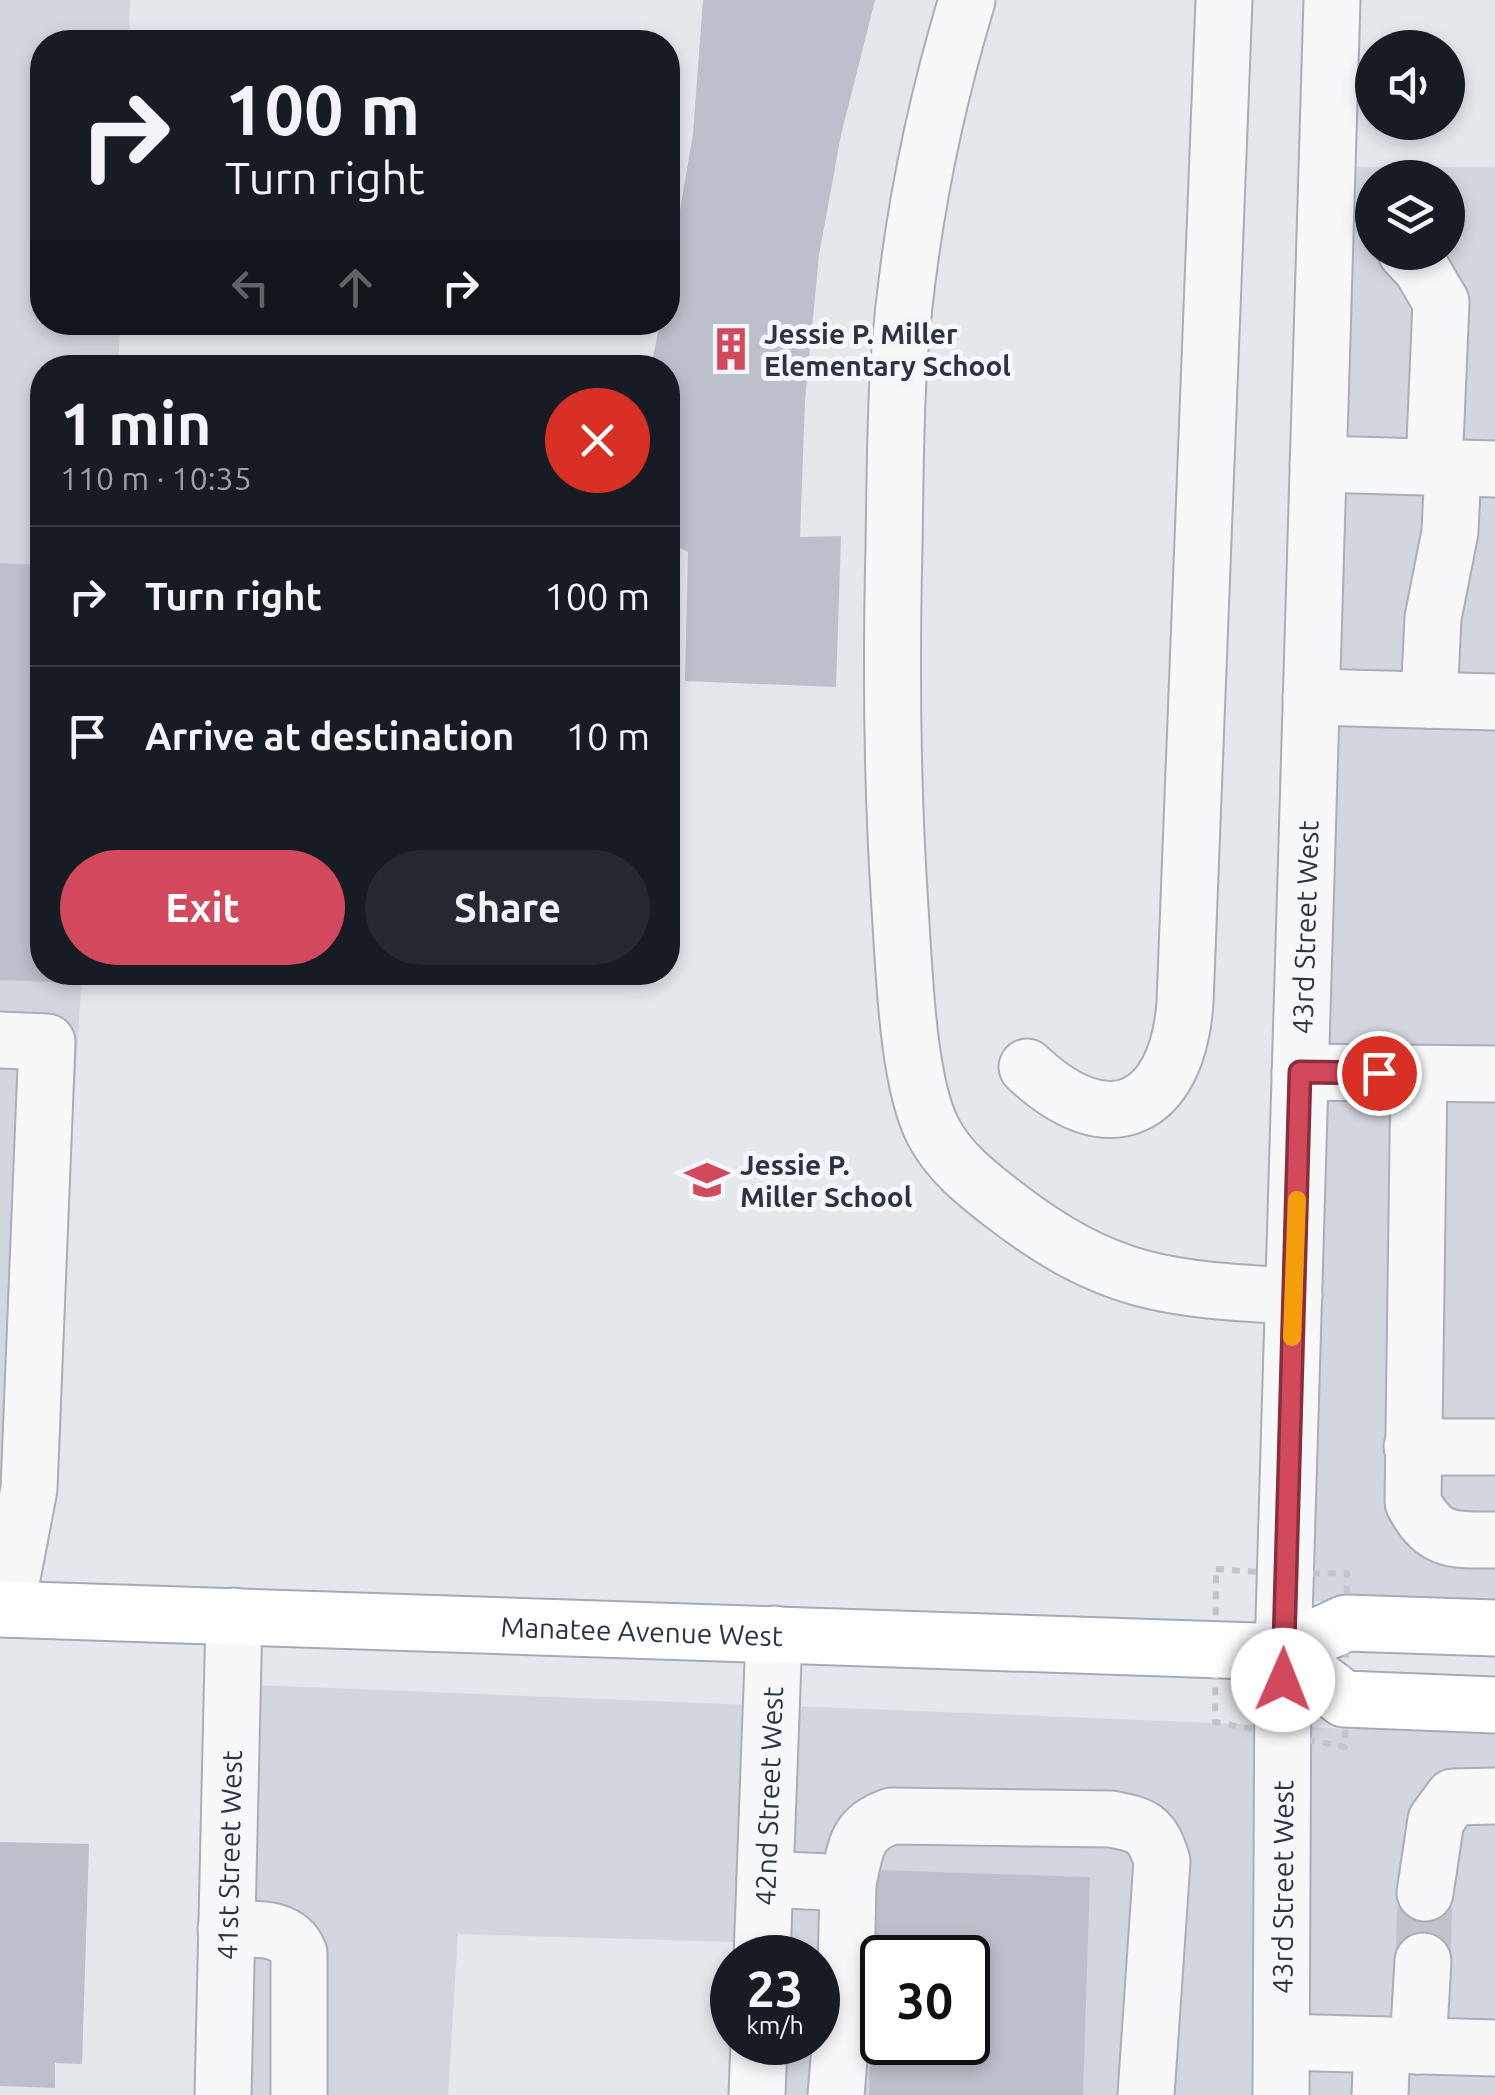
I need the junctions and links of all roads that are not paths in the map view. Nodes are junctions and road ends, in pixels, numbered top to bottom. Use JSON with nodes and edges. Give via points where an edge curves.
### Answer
{"nodes":[{"id":1,"x":968,"y":0,"type":"edge"},
{"id":2,"x":1224,"y":0,"type":"edge"},
{"id":3,"x":1332,"y":0,"type":"edge"},
{"id":4,"x":1349,"y":243,"type":"edge"},
{"id":5,"x":1422,"y":270,"type":"edge"},
{"id":6,"x":1318,"y":464,"type":"junction"},
{"id":7,"x":1461,"y":468,"type":"edge"},
{"id":8,"x":1311,"y":697,"type":"junction"},
{"id":9,"x":1429,"y":700,"type":"junction"},
{"id":10,"x":1495,"y":702,"type":"edge"},
{"id":11,"x":0,"y":1040,"type":"edge"},
{"id":12,"x":1027,"y":1068,"type":"dead end"},
{"id":13,"x":1300,"y":1072,"type":"junction"},
{"id":14,"x":1418,"y":1074,"type":"junction"},
{"id":15,"x":1495,"y":1074,"type":"edge"},
{"id":16,"x":1294,"y":1296,"type":"junction"},
{"id":17,"x":1412,"y":1447,"type":"junction"},
{"id":18,"x":1495,"y":1447,"type":"edge"},
{"id":19,"x":15,"y":1489,"type":"edge"},
{"id":20,"x":1495,"y":1540,"type":"edge"},
{"id":21,"x":3,"y":1609,"type":"edge"},
{"id":22,"x":234,"y":1616,"type":"junction"},
{"id":23,"x":1495,"y":1628,"type":"edge"},
{"id":24,"x":774,"y":1634,"type":"junction"},
{"id":25,"x":1283,"y":1652,"type":"junction"},
{"id":26,"x":1495,"y":1706,"type":"edge"},
{"id":27,"x":1495,"y":1796,"type":"edge"},
{"id":28,"x":765,"y":1879,"type":"junction"},
{"id":29,"x":848,"y":1883,"type":"junction"},
{"id":30,"x":1425,"y":1893,"type":"tunnel mouth"},
{"id":31,"x":226,"y":1929,"type":"junction"},
{"id":32,"x":763,"y":1935,"type":"edge"},
{"id":33,"x":1423,"y":1961,"type":"tunnel mouth"},
{"id":34,"x":1282,"y":2042,"type":"junction"},
{"id":35,"x":1495,"y":2048,"type":"edge"},
{"id":36,"x":1394,"y":2062,"type":"edge"},
{"id":37,"x":758,"y":2065,"type":"edge"},
{"id":38,"x":223,"y":2081,"type":"edge"},
{"id":39,"x":299,"y":2083,"type":"edge"},
{"id":40,"x":757,"y":2095,"type":"edge"},
{"id":41,"x":836,"y":2095,"type":"edge"},
{"id":42,"x":1146,"y":2095,"type":"edge"},
{"id":43,"x":1281,"y":2095,"type":"edge"}],
"edges":[{"from":1,"to":16,"type":"street","via":[[944,80],[917,222],[896,421],[894,799],[906,991],[924,1109],[966,1175],[1084,1258],[1164,1286]]},
{"from":2,"to":12,"type":"street","via":[[1180,1043],[1163,1082],[1128,1108],[1080,1106]]},
{"from":3,"to":4,"type":"street","name":"43rd Street West"},
{"from":4,"to":6,"type":"street","name":"43rd Street West"},
{"from":5,"to":7,"type":"street","via":[[1441,302]]},
{"from":6,"to":7,"type":"street"},
{"from":6,"to":8,"type":"street","name":"43rd Street West"},
{"from":7,"to":9,"type":"street","via":[[1433,618]]},
{"from":8,"to":9,"type":"street"},
{"from":8,"to":13,"type":"street","name":"43rd Street West"},
{"from":9,"to":10,"type":"street"},
{"from":11,"to":19,"type":"street","via":[[46,1042]]},
{"from":13,"to":14,"type":"street"},
{"from":13,"to":16,"type":"street","name":"43rd Street West"},
{"from":14,"to":15,"type":"street"},
{"from":14,"to":17,"type":"street"},
{"from":16,"to":25,"type":"street","name":"43rd Street West"},
{"from":17,"to":18,"type":"street"},
{"from":17,"to":20,"type":"street","via":[[1413,1502],[1423,1523],[1448,1540]]},
{"from":19,"to":21,"type":"street"},
{"from":21,"to":22,"type":"main road","name":"Manatee Avenue West"},
{"from":22,"to":24,"type":"main road","name":"Manatee Avenue West"},
{"from":22,"to":31,"type":"street","name":"41st Street West"},
{"from":23,"to":25,"type":"main road","name":"Manatee Avenue West","via":[[1346,1624]]},
{"from":24,"to":25,"type":"main road","name":"Manatee Avenue West"},
{"from":24,"to":28,"type":"street","name":"42nd Street West"},
{"from":25,"to":26,"type":"main road","via":[[1344,1699]]},
{"from":25,"to":34,"type":"street","name":"43rd Street West"},
{"from":27,"to":30,"type":"street","via":[[1453,1797],[1436,1820]]},
{"from":28,"to":29,"type":"street"},
{"from":28,"to":32,"type":"street","name":"42nd Street West"},
{"from":29,"to":41,"type":"street"},
{"from":29,"to":42,"type":"street","via":[[861,1834],[892,1816],[1140,1824],[1162,1861]]},
{"from":31,"to":38,"type":"street","name":"41st Street West"},
{"from":31,"to":39,"type":"street","via":[[280,1932],[294,1941]]},
{"from":33,"to":36,"type":"street"},
{"from":34,"to":36,"type":"street"},
{"from":34,"to":43,"type":"street","name":"43rd Street West"},
{"from":35,"to":36,"type":"street"},
{"from":37,"to":40,"type":"street"},
{"from":38,"to":39,"type":"street"}]}
